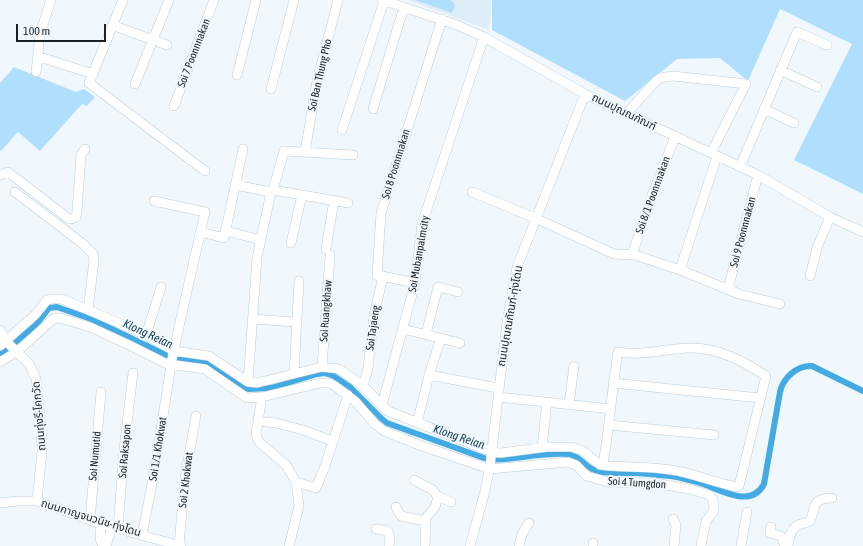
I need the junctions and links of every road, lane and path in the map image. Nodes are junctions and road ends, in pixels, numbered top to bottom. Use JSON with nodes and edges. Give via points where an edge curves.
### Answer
{"nodes":[{"id":1,"x":51,"y":0,"type":"edge"},
{"id":2,"x":123,"y":0,"type":"edge"},
{"id":3,"x":169,"y":0,"type":"edge"},
{"id":4,"x":214,"y":0,"type":"edge"},
{"id":5,"x":256,"y":0,"type":"edge"},
{"id":6,"x":294,"y":0,"type":"edge"},
{"id":7,"x":338,"y":0,"type":"edge"},
{"id":8,"x":383,"y":0,"type":"edge"},
{"id":9,"x":404,"y":7,"type":"junction"},
{"id":10,"x":442,"y":19,"type":"junction"},
{"id":11,"x":112,"y":25,"type":"junction"},
{"id":12,"x":484,"y":37,"type":"junction"},
{"id":13,"x":153,"y":40,"type":"junction"},
{"id":14,"x":167,"y":45,"type":"dead end"},
{"id":15,"x":827,"y":45,"type":"dead end"},
{"id":16,"x":37,"y":56,"type":"junction"},
{"id":17,"x":780,"y":70,"type":"junction"},
{"id":18,"x":36,"y":72,"type":"dead end"},
{"id":19,"x":93,"y":74,"type":"junction"},
{"id":20,"x":237,"y":75,"type":"dead end"},
{"id":21,"x":135,"y":84,"type":"dead end"},
{"id":22,"x":816,"y":87,"type":"dead end"},
{"id":23,"x":271,"y":89,"type":"dead end"},
{"id":24,"x":585,"y":94,"type":"junction"},
{"id":25,"x":174,"y":106,"type":"dead end"},
{"id":26,"x":373,"y":109,"type":"dead end"},
{"id":27,"x":764,"y":109,"type":"junction"},
{"id":28,"x":626,"y":114,"type":"junction"},
{"id":29,"x":794,"y":123,"type":"dead end"},
{"id":30,"x":342,"y":130,"type":"dead end"},
{"id":31,"x":675,"y":137,"type":"junction"},
{"id":32,"x":85,"y":149,"type":"dead end"},
{"id":33,"x":243,"y":150,"type":"dead end"},
{"id":34,"x":304,"y":152,"type":"junction"},
{"id":35,"x":714,"y":154,"type":"junction"},
{"id":36,"x":353,"y":155,"type":"dead end"},
{"id":37,"x":740,"y":167,"type":"junction"},
{"id":38,"x":205,"y":171,"type":"dead end"},
{"id":39,"x":4,"y":174,"type":"edge"},
{"id":40,"x":758,"y":175,"type":"junction"},
{"id":41,"x":235,"y":185,"type":"junction"},
{"id":42,"x":272,"y":191,"type":"junction"},
{"id":43,"x":15,"y":192,"type":"dead end"},
{"id":44,"x":472,"y":192,"type":"dead end"},
{"id":45,"x":302,"y":195,"type":"junction"},
{"id":46,"x":334,"y":200,"type":"junction"},
{"id":47,"x":154,"y":201,"type":"dead end"},
{"id":48,"x":348,"y":203,"type":"dead end"},
{"id":49,"x":830,"y":217,"type":"junction"},
{"id":50,"x":535,"y":218,"type":"junction"},
{"id":51,"x":226,"y":231,"type":"junction"},
{"id":52,"x":201,"y":232,"type":"junction"},
{"id":53,"x":863,"y":232,"type":"edge"},
{"id":54,"x":261,"y":240,"type":"junction"},
{"id":55,"x":291,"y":243,"type":"dead end"},
{"id":56,"x":632,"y":255,"type":"junction"},
{"id":57,"x":680,"y":270,"type":"junction"},
{"id":58,"x":380,"y":276,"type":"junction"},
{"id":59,"x":810,"y":276,"type":"dead end"},
{"id":60,"x":299,"y":281,"type":"dead end"},
{"id":61,"x":415,"y":284,"type":"junction"},
{"id":62,"x":161,"y":288,"type":"dead end"},
{"id":63,"x":728,"y":290,"type":"junction"},
{"id":64,"x":458,"y":292,"type":"dead end"},
{"id":65,"x":780,"y":304,"type":"dead end"},
{"id":66,"x":88,"y":309,"type":"junction"},
{"id":67,"x":253,"y":318,"type":"junction"},
{"id":68,"x":296,"y":322,"type":"junction"},
{"id":69,"x":403,"y":329,"type":"junction"},
{"id":70,"x":0,"y":330,"type":"edge"},
{"id":71,"x":426,"y":334,"type":"junction"},
{"id":72,"x":146,"y":335,"type":"junction"},
{"id":73,"x":441,"y":338,"type":"junction"},
{"id":74,"x":3,"y":343,"type":"edge"},
{"id":75,"x":460,"y":343,"type":"dead end"},
{"id":76,"x":17,"y":351,"type":"junction"},
{"id":77,"x":174,"y":352,"type":"junction"},
{"id":78,"x":0,"y":362,"type":"edge"},
{"id":79,"x":171,"y":364,"type":"junction"},
{"id":80,"x":574,"y":366,"type":"dead end"},
{"id":81,"x":322,"y":367,"type":"junction"},
{"id":82,"x":133,"y":373,"type":"dead end"},
{"id":83,"x":294,"y":374,"type":"junction"},
{"id":84,"x":430,"y":375,"type":"junction"},
{"id":85,"x":248,"y":382,"type":"junction"},
{"id":86,"x":613,"y":383,"type":"junction"},
{"id":87,"x":363,"y":386,"type":"junction"},
{"id":88,"x":101,"y":392,"type":"dead end"},
{"id":89,"x":498,"y":393,"type":"junction"},
{"id":90,"x":348,"y":395,"type":"junction"},
{"id":91,"x":262,"y":397,"type":"junction"},
{"id":92,"x":760,"y":398,"type":"junction"},
{"id":93,"x":547,"y":402,"type":"junction"},
{"id":94,"x":569,"y":404,"type":"junction"},
{"id":95,"x":382,"y":405,"type":"junction"},
{"id":96,"x":611,"y":409,"type":"junction"},
{"id":97,"x":196,"y":416,"type":"dead end"},
{"id":98,"x":258,"y":421,"type":"junction"},
{"id":99,"x":417,"y":423,"type":"junction"},
{"id":100,"x":610,"y":425,"type":"junction"},
{"id":101,"x":714,"y":435,"type":"dead end"},
{"id":102,"x":332,"y":441,"type":"junction"},
{"id":103,"x":542,"y":447,"type":"junction"},
{"id":104,"x":492,"y":453,"type":"junction"},
{"id":105,"x":603,"y":466,"type":"junction"},
{"id":106,"x":490,"y":468,"type":"junction"},
{"id":107,"x":414,"y":480,"type":"dead end"},
{"id":108,"x":296,"y":482,"type":"junction"},
{"id":109,"x":437,"y":496,"type":"junction"},
{"id":110,"x":832,"y":498,"type":"dead end"},
{"id":111,"x":36,"y":501,"type":"junction"},
{"id":112,"x":451,"y":502,"type":"dead end"},
{"id":113,"x":0,"y":503,"type":"edge"},
{"id":114,"x":396,"y":507,"type":"dead end"},
{"id":115,"x":747,"y":512,"type":"dead end"},
{"id":116,"x":673,"y":519,"type":"dead end"},
{"id":117,"x":90,"y":520,"type":"junction"},
{"id":118,"x":426,"y":521,"type":"junction"},
{"id":119,"x":529,"y":523,"type":"dead end"},
{"id":120,"x":101,"y":524,"type":"junction"},
{"id":121,"x":771,"y":527,"type":"dead end"},
{"id":122,"x":115,"y":528,"type":"junction"},
{"id":123,"x":376,"y":529,"type":"dead end"},
{"id":124,"x":142,"y":535,"type":"junction"},
{"id":125,"x":152,"y":537,"type":"junction"},
{"id":126,"x":103,"y":546,"type":"edge"},
{"id":127,"x":106,"y":546,"type":"edge"},
{"id":128,"x":148,"y":546,"type":"edge"},
{"id":129,"x":180,"y":546,"type":"edge"},
{"id":130,"x":289,"y":546,"type":"edge"},
{"id":131,"x":389,"y":546,"type":"edge"},
{"id":132,"x":424,"y":546,"type":"edge"},
{"id":133,"x":470,"y":546,"type":"edge"},
{"id":134,"x":519,"y":546,"type":"edge"},
{"id":135,"x":674,"y":546,"type":"edge"},
{"id":136,"x":701,"y":546,"type":"edge"},
{"id":137,"x":741,"y":546,"type":"edge"},
{"id":138,"x":787,"y":546,"type":"edge"}],
"edges":[{"from":1,"to":16,"type":"street"},
{"from":2,"to":11,"type":"street"},
{"from":3,"to":13,"type":"street"},
{"from":4,"to":25,"type":"street","name":"Soi 7 Poonnnakan"},
{"from":5,"to":20,"type":"street"},
{"from":6,"to":23,"type":"street"},
{"from":7,"to":34,"type":"street","name":"Soi Ban Thung Pho","via":[[317,81]]},
{"from":8,"to":9,"type":"street","name":"ถนนปุณณกัณฑ์"},
{"from":8,"to":30,"type":"street"},
{"from":9,"to":10,"type":"street","name":"ถนนปุณณกัณฑ์"},
{"from":9,"to":26,"type":"street"},
{"from":10,"to":12,"type":"street","name":"ถนนปุณณกัณฑ์"},
{"from":10,"to":58,"type":"street","name":"Soi 8 Poonnnakan","via":[[380,213]]},
{"from":11,"to":13,"type":"street"},
{"from":11,"to":19,"type":"street"},
{"from":12,"to":24,"type":"street","name":"ถนนปุณณกัณฑ์"},
{"from":12,"to":61,"type":"street","name":"Soi Mubanpalmcity","via":[[422,224]]},
{"from":13,"to":14,"type":"street"},
{"from":13,"to":21,"type":"street"},
{"from":15,"to":17,"type":"street","via":[[797,32]]},
{"from":16,"to":18,"type":"street"},
{"from":16,"to":19,"type":"street"},
{"from":17,"to":22,"type":"street"},
{"from":17,"to":27,"type":"street"},
{"from":19,"to":38,"type":"street","via":[[89,83]]},
{"from":24,"to":28,"type":"street","name":"ถนนปุณณกัณฑ์"},
{"from":24,"to":50,"type":"street","name":"ถนนปุณณกัณฑ์-ทุ่งโดน"},
{"from":27,"to":29,"type":"street"},
{"from":27,"to":37,"type":"street"},
{"from":28,"to":31,"type":"street","name":"ถนนปุณณกัณฑ์"},
{"from":28,"to":35,"type":"street","via":[[660,78],[673,76],[746,84]]},
{"from":31,"to":35,"type":"street","name":"ถนนปุณณกัณฑ์"},
{"from":31,"to":56,"type":"street","name":"Soi 8/1 Poonnnakan"},
{"from":32,"to":39,"type":"street","via":[[80,156],[77,211],[76,217],[72,219]]},
{"from":33,"to":41,"type":"street"},
{"from":34,"to":36,"type":"street"},
{"from":34,"to":42,"type":"street","via":[[284,151]]},
{"from":35,"to":37,"type":"street","name":"ถนนปุณณกัณฑ์"},
{"from":35,"to":57,"type":"street"},
{"from":37,"to":40,"type":"street","name":"ถนนปุณณกัณฑ์"},
{"from":40,"to":49,"type":"street","name":"ถนนปุณณกัณฑ์"},
{"from":40,"to":63,"type":"street","name":"Soi 9 Poonnnakan"},
{"from":41,"to":42,"type":"street"},
{"from":41,"to":51,"type":"street"},
{"from":42,"to":45,"type":"street"},
{"from":42,"to":54,"type":"street"},
{"from":43,"to":66,"type":"street","via":[[93,254]]},
{"from":44,"to":50,"type":"street"},
{"from":45,"to":46,"type":"street"},
{"from":45,"to":55,"type":"street"},
{"from":46,"to":48,"type":"street"},
{"from":46,"to":81,"type":"street","name":"Soi Ruangkhaw","via":[[328,252]]},
{"from":47,"to":52,"type":"street","name":"Soi 1/1 Khokwat","via":[[205,212]]},
{"from":49,"to":53,"type":"street","name":"ถนนปุณณกัณฑ์"},
{"from":49,"to":59,"type":"street","via":[[817,248]]},
{"from":50,"to":56,"type":"street","via":[[614,254]]},
{"from":50,"to":89,"type":"street","name":"ถนนปุณณกัณฑ์-ทุ่งโดน","via":[[517,267]]},
{"from":51,"to":52,"type":"street","via":[[224,238]]},
{"from":51,"to":54,"type":"street"},
{"from":52,"to":77,"type":"street","name":"Soi 1/1 Khokwat"},
{"from":54,"to":67,"type":"street","via":[[257,258]]},
{"from":56,"to":57,"type":"street"},
{"from":57,"to":63,"type":"street"},
{"from":58,"to":61,"type":"street"},
{"from":58,"to":87,"type":"street","name":"Soi Tajaeng","via":[[368,368]]},
{"from":60,"to":68,"type":"street"},
{"from":61,"to":69,"type":"street","name":"Soi Mubanpalmcity"},
{"from":62,"to":72,"type":"street"},
{"from":63,"to":65,"type":"street"},
{"from":64,"to":71,"type":"street","via":[[438,287]]},
{"from":66,"to":72,"type":"street"},
{"from":66,"to":74,"type":"street","via":[[62,299],[47,300],[36,314]]},
{"from":67,"to":68,"type":"street"},
{"from":67,"to":85,"type":"street"},
{"from":68,"to":83,"type":"street"},
{"from":69,"to":71,"type":"street"},
{"from":69,"to":95,"type":"street","name":"Soi Mubanpalmcity"},
{"from":70,"to":74,"type":"street","name":"ถนนทุ่งรี-โคกวัด"},
{"from":71,"to":73,"type":"street"},
{"from":72,"to":77,"type":"street"},
{"from":73,"to":75,"type":"street"},
{"from":73,"to":84,"type":"street"},
{"from":74,"to":76,"type":"street","name":"ถนนทุ่งรี-โคกวัด"},
{"from":76,"to":78,"type":"street"},
{"from":76,"to":79,"type":"street","via":[[52,320],[58,318],[107,334]]},
{"from":76,"to":111,"type":"street","name":"ถนนทุ่งรี-โคกวัด","via":[[30,364],[36,378],[42,451]]},
{"from":77,"to":79,"type":"street","name":"Soi 1/1 Khokwat"},
{"from":77,"to":85,"type":"street","via":[[209,356]]},
{"from":79,"to":91,"type":"street","via":[[205,370],[247,398]]},
{"from":79,"to":124,"type":"street","name":"Soi 1/1 Khokwat"},
{"from":80,"to":94,"type":"street"},
{"from":81,"to":83,"type":"street"},
{"from":81,"to":87,"type":"street","via":[[342,371]]},
{"from":82,"to":122,"type":"street","name":"Soi Raksapon"},
{"from":83,"to":85,"type":"street","via":[[257,383]]},
{"from":84,"to":89,"type":"street"},
{"from":84,"to":99,"type":"street"},
{"from":86,"to":92,"type":"street"},
{"from":86,"to":92,"type":"street","via":[[618,352],[639,353],[690,348],[729,356],[766,376]]},
{"from":86,"to":96,"type":"street"},
{"from":87,"to":95,"type":"street"},
{"from":88,"to":117,"type":"street","name":"Soi Numutid"},
{"from":89,"to":93,"type":"street"},
{"from":89,"to":104,"type":"street","name":"ถนนปุณณกัณฑ์-ทุ่งโดน"},
{"from":90,"to":91,"type":"street","via":[[333,384],[324,382]]},
{"from":90,"to":102,"type":"street"},
{"from":90,"to":106,"type":"street","via":[[384,431]]},
{"from":91,"to":98,"type":"street"},
{"from":92,"to":105,"type":"street","via":[[738,487],[671,470],[644,466]]},
{"from":93,"to":94,"type":"street"},
{"from":93,"to":103,"type":"street"},
{"from":94,"to":96,"type":"street"},
{"from":95,"to":99,"type":"street","via":[[388,411]]},
{"from":96,"to":100,"type":"street"},
{"from":97,"to":129,"type":"street","name":"Soi 2 Khokwat","via":[[185,478]]},
{"from":98,"to":102,"type":"street","via":[[303,430]]},
{"from":98,"to":108,"type":"street","via":[[258,441],[284,463]]},
{"from":99,"to":104,"type":"street"},
{"from":100,"to":101,"type":"street"},
{"from":100,"to":105,"type":"street"},
{"from":102,"to":108,"type":"street","via":[[316,488]]},
{"from":103,"to":104,"type":"street"},
{"from":103,"to":105,"type":"street","via":[[579,449]]},
{"from":104,"to":106,"type":"street","name":"ถนนปุณณกัณฑ์-ทุ่งโดน"},
{"from":106,"to":133,"type":"street","name":"ถนนปุณณกัณฑ์-ทุ่งโดน"},
{"from":106,"to":136,"type":"street","name":"Soi 4 Tumgdon","via":[[568,462],[576,465],[587,476],[608,482],[654,483],[709,495],[714,508],[706,521]]},
{"from":107,"to":109,"type":"street","via":[[433,490]]},
{"from":108,"to":130,"type":"street","via":[[299,506]]},
{"from":109,"to":112,"type":"street"},
{"from":109,"to":118,"type":"street","via":[[436,505]]},
{"from":110,"to":138,"type":"street","via":[[817,501],[811,520],[794,529]]},
{"from":111,"to":113,"type":"street","name":"ถนนกาญจนวนิช-ทุ่งโดน"},
{"from":111,"to":117,"type":"street","name":"ถนนกาญจนวนิช-ทุ่งโดน"},
{"from":114,"to":118,"type":"street","via":[[401,516]]},
{"from":115,"to":137,"type":"street"},
{"from":116,"to":135,"type":"street","via":[[676,525]]},
{"from":117,"to":120,"type":"street","name":"ถนนกาญจนวนิช-ทุ่งโดน"},
{"from":118,"to":132,"type":"street"},
{"from":119,"to":134,"type":"street","via":[[522,534]]},
{"from":120,"to":122,"type":"street","name":"ถนนกาญจนวนิช-ทุ่งโดน"},
{"from":120,"to":126,"type":"street","via":[[100,539]]},
{"from":121,"to":138,"type":"street","via":[[770,533],[781,536]]},
{"from":122,"to":124,"type":"street","name":"ถนนกาญจนวนิช-ทุ่งโดน"},
{"from":122,"to":127,"type":"street","name":"Soi Raksapon"},
{"from":123,"to":131,"type":"street","via":[[388,531]]},
{"from":124,"to":125,"type":"street","name":"ถนนกาญจนวนิช-ทุ่งโดน"},
{"from":125,"to":128,"type":"street"},
{"from":125,"to":129,"type":"street","name":"ถนนกาญจนวนิช-ทุ่งโดน"}]}
